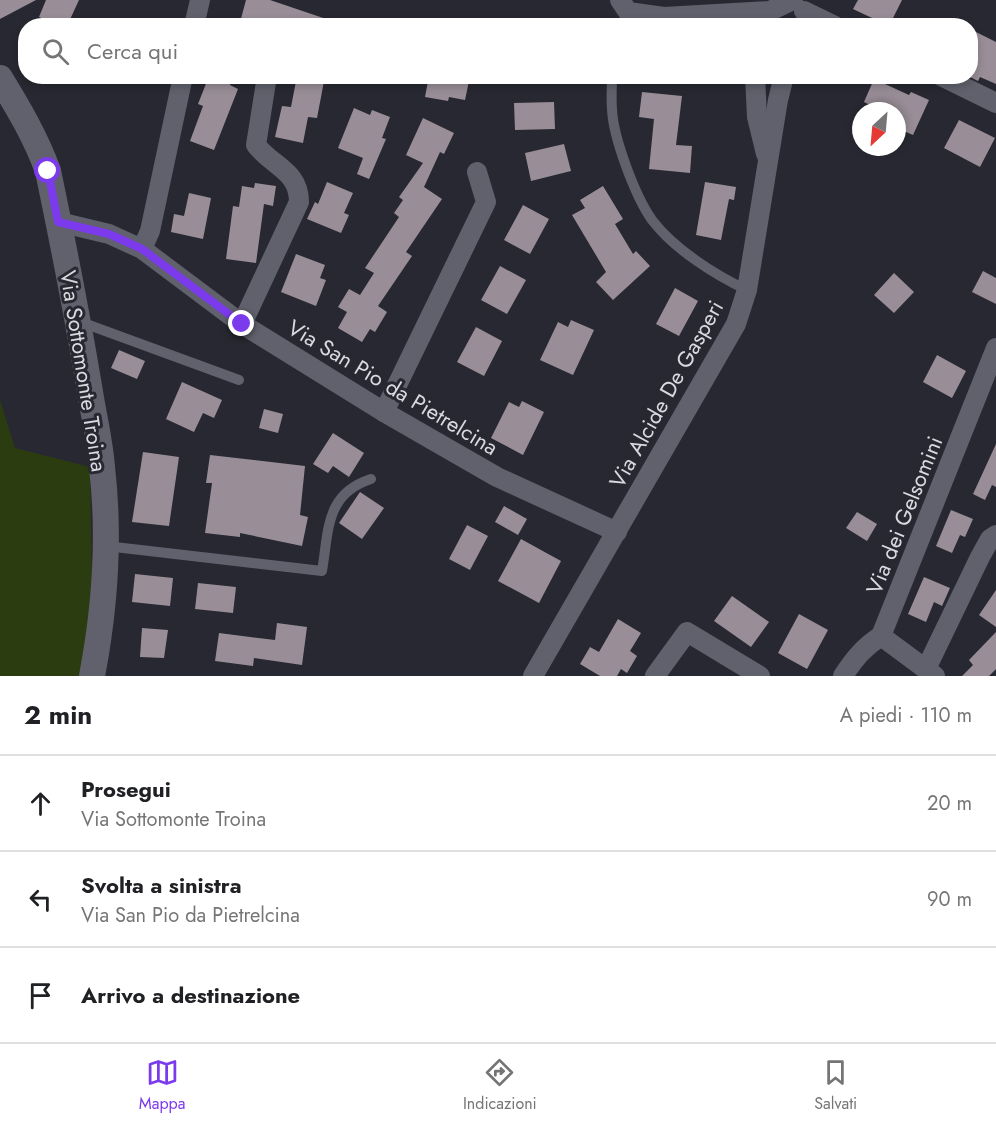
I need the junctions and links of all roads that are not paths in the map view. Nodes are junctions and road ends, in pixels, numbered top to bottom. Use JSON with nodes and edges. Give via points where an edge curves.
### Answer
{"nodes":[{"id":1,"x":200,"y":0,"type":"edge"},
{"id":2,"x":801,"y":9,"type":"edge"},
{"id":3,"x":624,"y":13,"type":"edge"},
{"id":4,"x":664,"y":17,"type":"junction"},
{"id":5,"x":196,"y":18,"type":"edge"},
{"id":6,"x":667,"y":18,"type":"edge"},
{"id":7,"x":766,"y":18,"type":"edge"},
{"id":8,"x":819,"y":18,"type":"edge"},
{"id":9,"x":0,"y":78,"type":"edge"},
{"id":10,"x":181,"y":84,"type":"edge"},
{"id":11,"x":266,"y":84,"type":"edge"},
{"id":12,"x":612,"y":84,"type":"edge"},
{"id":13,"x":755,"y":84,"type":"edge"},
{"id":14,"x":782,"y":84,"type":"edge"},
{"id":15,"x":957,"y":84,"type":"edge"},
{"id":16,"x":996,"y":103,"type":"edge"},
{"id":17,"x":768,"y":161,"type":"junction"},
{"id":18,"x":477,"y":172,"type":"dead end"},
{"id":19,"x":58,"y":222,"type":"junction"},
{"id":20,"x":142,"y":249,"type":"junction"},
{"id":21,"x":747,"y":290,"type":"junction"},
{"id":22,"x":78,"y":321,"type":"junction"},
{"id":23,"x":242,"y":324,"type":"junction"},
{"id":24,"x":996,"y":348,"type":"edge"},
{"id":25,"x":239,"y":380,"type":"dead end"},
{"id":26,"x":384,"y":412,"type":"junction"},
{"id":27,"x":371,"y":479,"type":"dead end"},
{"id":28,"x":617,"y":532,"type":"junction"},
{"id":29,"x":996,"y":535,"type":"edge"},
{"id":30,"x":106,"y":546,"type":"junction"},
{"id":31,"x":881,"y":636,"type":"junction"},
{"id":32,"x":931,"y":673,"type":"edge"},
{"id":33,"x":92,"y":676,"type":"edge"},
{"id":34,"x":533,"y":676,"type":"edge"},
{"id":35,"x":655,"y":676,"type":"edge"},
{"id":36,"x":760,"y":676,"type":"edge"},
{"id":37,"x":843,"y":676,"type":"edge"}],
"edges":[{"from":1,"to":5,"type":"street"},
{"from":2,"to":7,"type":"street"},
{"from":2,"to":8,"type":"street"},
{"from":3,"to":4,"type":"street"},
{"from":4,"to":6,"type":"street"},
{"from":4,"to":7,"type":"street"},
{"from":9,"to":19,"type":"street","name":"Via Sottomonte Troina","via":[[40,148]]},
{"from":10,"to":20,"type":"street","via":[[150,231]]},
{"from":11,"to":23,"type":"street","via":[[256,145],[294,178],[299,202]]},
{"from":12,"to":21,"type":"lane","via":[[612,111],[626,168],[652,219],[721,278]]},
{"from":13,"to":17,"type":"street","via":[[757,117]]},
{"from":14,"to":17,"type":"street","name":"Via Alcide De Gasperi"},
{"from":15,"to":16,"type":"street"},
{"from":17,"to":21,"type":"street","name":"Via Alcide De Gasperi"},
{"from":18,"to":26,"type":"street","via":[[486,202]]},
{"from":19,"to":20,"type":"street","name":"Via San Pio da Pietrelcina","via":[[109,234]]},
{"from":19,"to":22,"type":"street","name":"Via Sottomonte Troina"},
{"from":20,"to":23,"type":"street","name":"Via San Pio da Pietrelcina"},
{"from":21,"to":28,"type":"street","name":"Via Alcide De Gasperi","via":[[736,324]]},
{"from":22,"to":25,"type":"lane"},
{"from":22,"to":30,"type":"street","name":"Via Sottomonte Troina","via":[[102,467]]},
{"from":23,"to":26,"type":"street","name":"Via San Pio da Pietrelcina"},
{"from":24,"to":31,"type":"street","name":"Via dei Gelsomini"},
{"from":26,"to":28,"type":"street","name":"Via San Pio da Pietrelcina","via":[[497,477]]},
{"from":27,"to":30,"type":"lane","via":[[339,499],[332,512],[322,571]]},
{"from":28,"to":34,"type":"street","name":"Via Alcide De Gasperi"},
{"from":29,"to":32,"type":"street","via":[[980,557]]},
{"from":30,"to":33,"type":"street","name":"Via Sottomonte Troina","via":[[100,634]]},
{"from":31,"to":32,"type":"street"},
{"from":31,"to":37,"type":"street","via":[[855,658]]},
{"from":35,"to":36,"type":"street","via":[[687,632]]}]}
